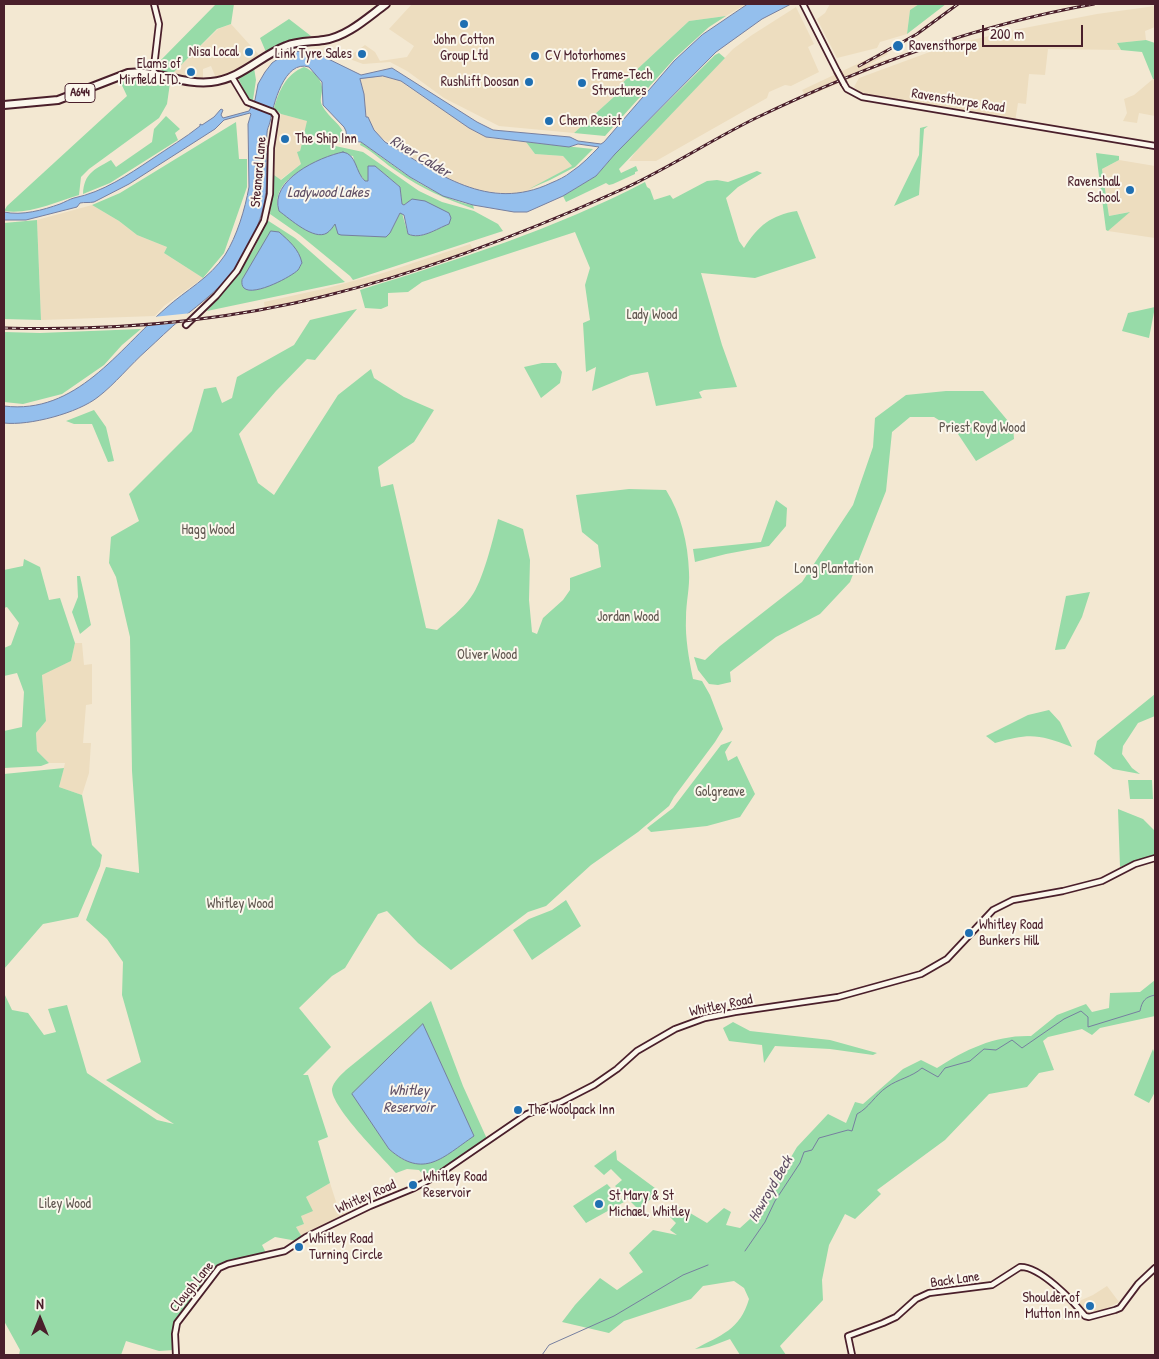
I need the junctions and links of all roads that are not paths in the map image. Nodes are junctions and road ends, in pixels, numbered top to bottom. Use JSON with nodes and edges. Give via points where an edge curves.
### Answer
{"nodes":[{"id":1,"x":154,"y":4,"type":"edge"},
{"id":2,"x":386,"y":4,"type":"edge"},
{"id":3,"x":804,"y":4,"type":"edge"},
{"id":4,"x":153,"y":75,"type":"junction"},
{"id":5,"x":232,"y":77,"type":"junction"},
{"id":6,"x":4,"y":105,"type":"edge"},
{"id":7,"x":1155,"y":146,"type":"edge"},
{"id":8,"x":186,"y":325,"type":"dead end"},
{"id":9,"x":1155,"y":858,"type":"edge"},
{"id":10,"x":285,"y":1251,"type":"joint"},
{"id":11,"x":1155,"y":1268,"type":"edge"},
{"id":12,"x":176,"y":1355,"type":"edge"},
{"id":13,"x":852,"y":1355,"type":"edge"}],
"edges":[{"from":1,"to":4,"type":"street","via":[[159,24]]},
{"from":2,"to":5,"type":"highway","number":"A644","via":[[340,35],[287,46]]},
{"from":3,"to":7,"type":"street","name":"Ravensthorpe Road","bridge":true,"via":[[844,84],[862,97]]},
{"from":4,"to":5,"type":"highway","number":"A644","via":[[202,83]]},
{"from":4,"to":6,"type":"highway","number":"A644","via":[[128,73],[58,100]]},
{"from":5,"to":8,"type":"street","name":"Steanard Lane","via":[[246,101],[272,112],[276,118],[268,208],[237,271]]},
{"from":9,"to":10,"type":"street","name":"Whitley Road","via":[[1102,881],[1013,900],[993,910],[947,959],[921,974],[838,997],[735,1012],[675,1029],[637,1051],[578,1095],[536,1110],[514,1122],[438,1175],[306,1237]]},
{"from":10,"to":12,"type":"street","name":"Clough Lane","via":[[218,1268],[177,1323]]},
{"from":11,"to":13,"type":"street","name":"Back Lane","via":[[1120,1308],[1087,1317],[1068,1295],[1029,1268],[1020,1267],[992,1286],[929,1294],[916,1299],[896,1317],[848,1336]]}]}
